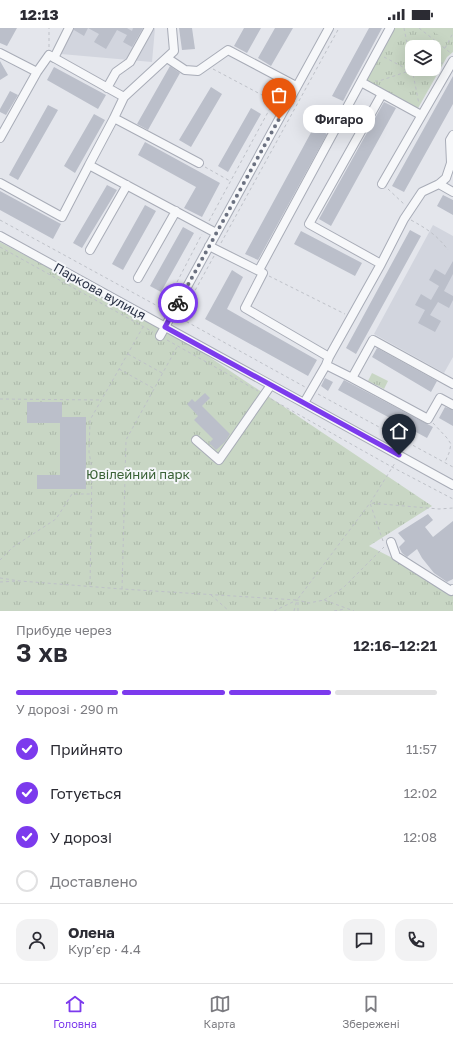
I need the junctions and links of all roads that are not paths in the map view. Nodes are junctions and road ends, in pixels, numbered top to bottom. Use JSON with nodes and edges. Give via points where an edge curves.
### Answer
{"nodes":[{"id":1,"x":69,"y":28,"type":"edge"},
{"id":2,"x":149,"y":28,"type":"edge"},
{"id":3,"x":172,"y":28,"type":"edge"},
{"id":4,"x":329,"y":28,"type":"edge"},
{"id":5,"x":390,"y":28,"type":"edge"},
{"id":6,"x":0,"y":53,"type":"edge"},
{"id":7,"x":52,"y":57,"type":"junction"},
{"id":8,"x":167,"y":58,"type":"junction"},
{"id":9,"x":453,"y":61,"type":"edge"},
{"id":10,"x":37,"y":72,"type":"junction"},
{"id":11,"x":361,"y":82,"type":"junction"},
{"id":12,"x":296,"y":86,"type":"junction"},
{"id":13,"x":107,"y":88,"type":"junction"},
{"id":14,"x":382,"y":94,"type":"junction"},
{"id":15,"x":124,"y":97,"type":"junction"},
{"id":16,"x":421,"y":115,"type":"junction"},
{"id":17,"x":114,"y":118,"type":"junction"},
{"id":18,"x":453,"y":135,"type":"edge"},
{"id":19,"x":0,"y":138,"type":"edge"},
{"id":20,"x":199,"y":163,"type":"road end"},
{"id":21,"x":89,"y":165,"type":"junction"},
{"id":22,"x":0,"y":183,"type":"edge"},
{"id":23,"x":382,"y":184,"type":"road end"},
{"id":24,"x":439,"y":184,"type":"junction"},
{"id":25,"x":126,"y":185,"type":"junction"},
{"id":26,"x":453,"y":192,"type":"edge"},
{"id":27,"x":176,"y":211,"type":"junction"},
{"id":28,"x":216,"y":233,"type":"junction"},
{"id":29,"x":0,"y":236,"type":"edge"},
{"id":30,"x":209,"y":246,"type":"junction"},
{"id":31,"x":90,"y":250,"type":"dead end"},
{"id":32,"x":381,"y":264,"type":"junction"},
{"id":33,"x":261,"y":272,"type":"junction"},
{"id":34,"x":138,"y":278,"type":"dead end"},
{"id":35,"x":165,"y":327,"type":"junction"},
{"id":36,"x":160,"y":336,"type":"dead end"},
{"id":37,"x":328,"y":361,"type":"junction"},
{"id":38,"x":352,"y":378,"type":"junction"},
{"id":39,"x":453,"y":384,"type":"edge"},
{"id":40,"x":271,"y":385,"type":"junction"},
{"id":41,"x":452,"y":402,"type":"edge"},
{"id":42,"x":304,"y":403,"type":"junction"},
{"id":43,"x":196,"y":440,"type":"dead end"},
{"id":44,"x":453,"y":485,"type":"edge"},
{"id":45,"x":387,"y":544,"type":"road end"},
{"id":46,"x":453,"y":589,"type":"edge"}],
"edges":[{"from":1,"to":7,"type":"street"},
{"from":2,"to":13,"type":"street","via":[[130,62],[116,72]]},
{"from":3,"to":8,"type":"street","via":[[174,51]]},
{"from":4,"to":12,"type":"street"},
{"from":5,"to":11,"type":"street"},
{"from":6,"to":10,"type":"street"},
{"from":7,"to":10,"type":"street"},
{"from":7,"to":13,"type":"street"},
{"from":8,"to":12,"type":"street","via":[[185,70],[198,71],[228,50]]},
{"from":8,"to":15,"type":"street"},
{"from":9,"to":16,"type":"street"},
{"from":10,"to":19,"type":"street"},
{"from":11,"to":14,"type":"street"},
{"from":11,"to":33,"type":"street"},
{"from":12,"to":28,"type":"street"},
{"from":13,"to":15,"type":"street"},
{"from":14,"to":16,"type":"street"},
{"from":14,"to":32,"type":"street","via":[[309,224]]},
{"from":15,"to":17,"type":"street"},
{"from":16,"to":23,"type":"street"},
{"from":17,"to":20,"type":"street"},
{"from":17,"to":21,"type":"street"},
{"from":18,"to":24,"type":"street","via":[[450,140],[451,163],[446,178]]},
{"from":21,"to":22,"type":"street","via":[[62,217]]},
{"from":21,"to":25,"type":"street"},
{"from":24,"to":26,"type":"street"},
{"from":24,"to":32,"type":"street","via":[[422,192]]},
{"from":25,"to":27,"type":"street"},
{"from":25,"to":31,"type":"street"},
{"from":27,"to":28,"type":"street"},
{"from":27,"to":34,"type":"street"},
{"from":28,"to":30,"type":"street"},
{"from":29,"to":35,"type":"street","name":"Паркова вулиця"},
{"from":30,"to":33,"type":"street"},
{"from":30,"to":35,"type":"street"},
{"from":32,"to":37,"type":"street"},
{"from":33,"to":37,"type":"street","via":[[244,308]]},
{"from":35,"to":36,"type":"street"},
{"from":35,"to":40,"type":"street","name":"Паркова вулиця"},
{"from":37,"to":38,"type":"street"},
{"from":37,"to":42,"type":"street"},
{"from":38,"to":39,"type":"street","via":[[373,340]]},
{"from":38,"to":41,"type":"street","via":[[428,419],[440,398]]},
{"from":40,"to":42,"type":"street","name":"Паркова вулиця"},
{"from":40,"to":43,"type":"street","via":[[219,460]]},
{"from":42,"to":44,"type":"street","name":"Паркова вулиця"},
{"from":45,"to":46,"type":"street","via":[[396,556],[450,591]]}]}
